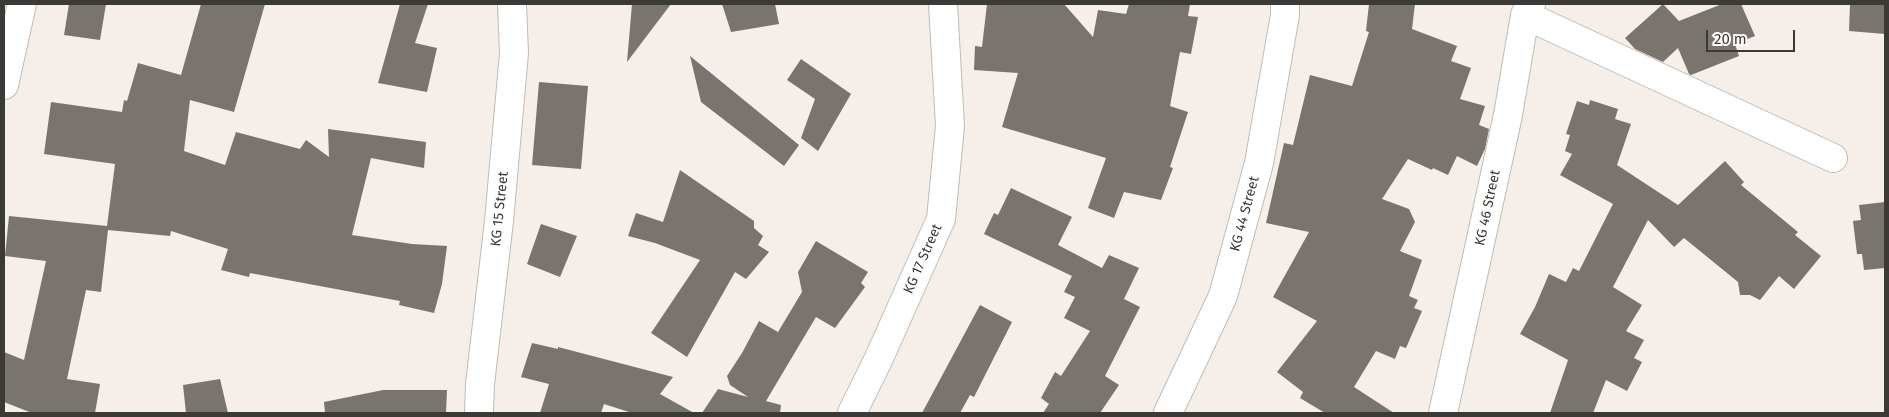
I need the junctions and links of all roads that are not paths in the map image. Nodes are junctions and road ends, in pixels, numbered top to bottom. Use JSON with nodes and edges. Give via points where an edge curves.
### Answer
{"nodes":[{"id":1,"x":22,"y":4,"type":"edge"},
{"id":2,"x":512,"y":4,"type":"edge"},
{"id":3,"x":943,"y":4,"type":"edge"},
{"id":4,"x":1285,"y":4,"type":"edge"},
{"id":5,"x":1528,"y":10,"type":"edge"},
{"id":6,"x":4,"y":84,"type":"edge"},
{"id":7,"x":1832,"y":158,"type":"dead end"},
{"id":8,"x":479,"y":413,"type":"edge"},
{"id":9,"x":852,"y":413,"type":"edge"},
{"id":10,"x":1168,"y":413,"type":"edge"},
{"id":11,"x":1443,"y":413,"type":"edge"}],
"edges":[{"from":1,"to":6,"type":"street"},
{"from":2,"to":8,"type":"street","name":"KG 15 Street","via":[[514,53]]},
{"from":3,"to":9,"type":"street","name":"KG 17 Street","via":[[950,126],[941,219],[880,358]]},
{"from":4,"to":10,"type":"street","name":"KG 44 Street","via":[[1259,163],[1223,296]]},
{"from":5,"to":7,"type":"street"},
{"from":5,"to":11,"type":"street","name":"KG 46 Street"}]}
